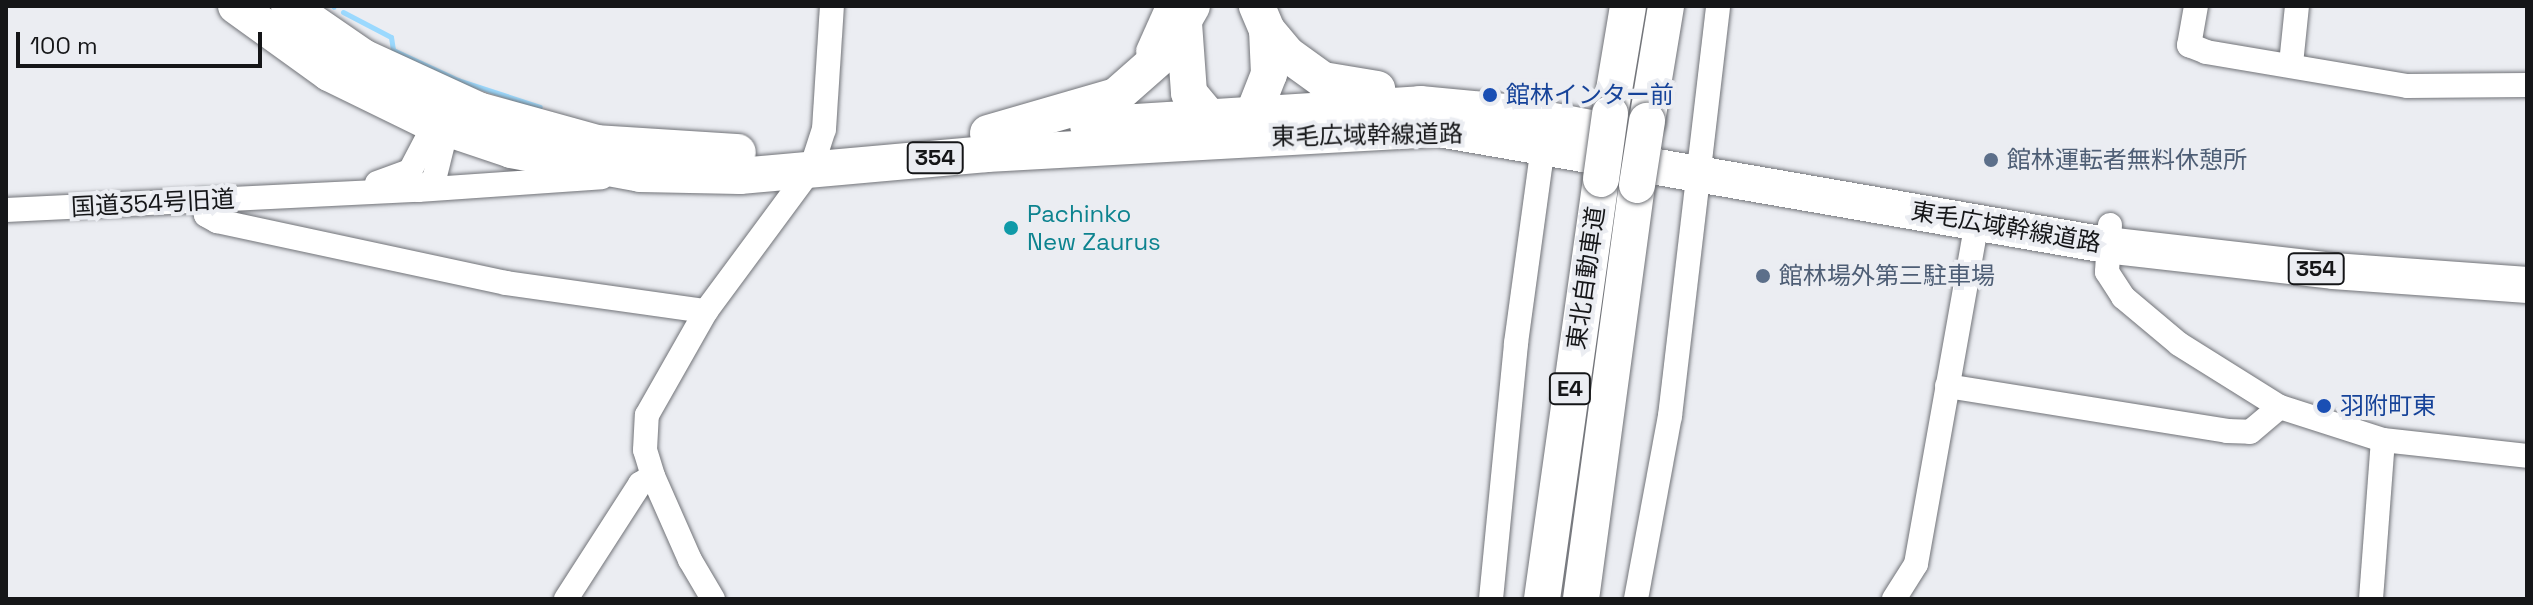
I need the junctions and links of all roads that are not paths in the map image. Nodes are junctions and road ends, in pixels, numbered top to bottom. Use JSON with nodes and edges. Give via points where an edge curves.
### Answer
{"nodes":[{"id":1,"x":236,"y":6,"type":"edge"},
{"id":2,"x":289,"y":6,"type":"edge"},
{"id":3,"x":832,"y":6,"type":"edge"},
{"id":4,"x":1613,"y":6,"type":"edge"},
{"id":5,"x":1628,"y":6,"type":"edge"},
{"id":6,"x":1666,"y":6,"type":"edge"},
{"id":7,"x":1718,"y":6,"type":"edge"},
{"id":8,"x":2196,"y":6,"type":"edge"},
{"id":9,"x":2297,"y":6,"type":"edge"},
{"id":10,"x":1181,"y":12,"type":"edge"},
{"id":11,"x":1262,"y":18,"type":"edge"},
{"id":12,"x":1143,"y":60,"type":"dead end"},
{"id":13,"x":2291,"y":64,"type":"junction"},
{"id":14,"x":2527,"y":85,"type":"edge"},
{"id":15,"x":1254,"y":112,"type":"junction"},
{"id":16,"x":1506,"y":112,"type":"junction"},
{"id":17,"x":1610,"y":114,"type":"junction"},
{"id":18,"x":1203,"y":115,"type":"junction"},
{"id":19,"x":444,"y":118,"type":"junction"},
{"id":20,"x":988,"y":133,"type":"junction"},
{"id":21,"x":1229,"y":139,"type":"junction"},
{"id":22,"x":1543,"y":146,"type":"junction"},
{"id":23,"x":815,"y":158,"type":"junction"},
{"id":24,"x":1697,"y":160,"type":"junction"},
{"id":25,"x":640,"y":174,"type":"junction"},
{"id":26,"x":418,"y":190,"type":"junction"},
{"id":27,"x":300,"y":194,"type":"junction"},
{"id":28,"x":203,"y":200,"type":"junction"},
{"id":29,"x":6,"y":210,"type":"edge"},
{"id":30,"x":1977,"y":223,"type":"junction"},
{"id":31,"x":2108,"y":235,"type":"junction"},
{"id":32,"x":2527,"y":264,"type":"edge"},
{"id":33,"x":2527,"y":285,"type":"edge"},
{"id":34,"x":706,"y":311,"type":"junction"},
{"id":35,"x":1947,"y":386,"type":"junction"},
{"id":36,"x":2280,"y":407,"type":"junction"},
{"id":37,"x":2383,"y":440,"type":"junction"},
{"id":38,"x":2527,"y":456,"type":"edge"},
{"id":39,"x":653,"y":476,"type":"junction"},
{"id":40,"x":566,"y":599,"type":"edge"},
{"id":41,"x":713,"y":599,"type":"edge"},
{"id":42,"x":1491,"y":599,"type":"edge"},
{"id":43,"x":1542,"y":599,"type":"edge"},
{"id":44,"x":1581,"y":599,"type":"edge"},
{"id":45,"x":1636,"y":599,"type":"edge"},
{"id":46,"x":1894,"y":599,"type":"edge"},
{"id":47,"x":2371,"y":599,"type":"edge"}],
"edges":[{"from":1,"to":19,"type":"highway","name":"東毛広域幹線道路","number":"354","via":[[329,73]]},
{"from":2,"to":19,"type":"highway","name":"東毛広域幹線道路","number":"354"},
{"from":3,"to":23,"type":"street"},
{"from":4,"to":17,"type":"highway"},
{"from":5,"to":17,"type":"highway","name":"東北自動車道","number":"E4"},
{"from":6,"to":44,"type":"highway","name":"東北自動車道","number":"E4","bridge":true},
{"from":7,"to":24,"type":"street"},
{"from":8,"to":13,"type":"street","via":[[2189,45]]},
{"from":9,"to":13,"type":"street"},
{"from":10,"to":12,"type":"street"},
{"from":10,"to":18,"type":"highway","via":[[1184,75]]},
{"from":10,"to":20,"type":"highway","via":[[1147,74],[1116,96]]},
{"from":11,"to":15,"type":"highway","via":[[1269,74]]},
{"from":11,"to":16,"type":"highway","via":[[1287,54],[1323,80],[1366,89],[1471,93]]},
{"from":13,"to":14,"type":"street","via":[[2407,86]]},
{"from":15,"to":16,"type":"highway","name":"東毛広域幹線道路","number":"354","via":[[1420,104]]},
{"from":15,"to":18,"type":"highway","name":"東毛広域幹線道路","number":"354"},
{"from":15,"to":21,"type":"highway"},
{"from":16,"to":24,"type":"highway","name":"東毛広域幹線道路","number":"354"},
{"from":17,"to":43,"type":"highway","name":"東北自動車道","number":"E4","bridge":true},
{"from":18,"to":20,"type":"highway","name":"東毛広域幹線道路","number":"354"},
{"from":18,"to":21,"type":"highway"},
{"from":19,"to":23,"type":"highway","name":"東毛広域幹線道路","number":"354","via":[[631,147]]},
{"from":19,"to":25,"type":"highway","name":"東毛広域幹線道路","number":"354","via":[[559,162]]},
{"from":19,"to":26,"type":"street","via":[[434,180]]},
{"from":19,"to":27,"type":"street","name":"国道354号旧道","via":[[414,166],[399,177]]},
{"from":20,"to":23,"type":"highway","name":"東毛広域幹線道路","number":"354"},
{"from":21,"to":22,"type":"highway","name":"東毛広域幹線道路","number":"354","via":[[1439,129]]},
{"from":21,"to":23,"type":"highway","name":"東毛広域幹線道路","number":"354"},
{"from":22,"to":24,"type":"highway","name":"東毛広域幹線道路","number":"354"},
{"from":22,"to":42,"type":"street","via":[[1516,343]]},
{"from":23,"to":25,"type":"highway","name":"東毛広域幹線道路","number":"354","via":[[740,176]]},
{"from":23,"to":34,"type":"street"},
{"from":24,"to":30,"type":"highway","name":"東毛広域幹線道路","number":"354"},
{"from":24,"to":31,"type":"highway","name":"東毛広域幹線道路","number":"354"},
{"from":24,"to":45,"type":"street","via":[[1670,416]]},
{"from":25,"to":26,"type":"street","name":"国道354号旧道"},
{"from":26,"to":27,"type":"street","name":"国道354号旧道"},
{"from":27,"to":28,"type":"street","name":"国道354号旧道"},
{"from":28,"to":29,"type":"street","name":"国道354号旧道"},
{"from":28,"to":34,"type":"street","via":[[206,215],[217,221],[506,283]]},
{"from":30,"to":31,"type":"highway","name":"東毛広域幹線道路","number":"354"},
{"from":30,"to":35,"type":"street"},
{"from":31,"to":32,"type":"highway","name":"東毛広域幹線道路","number":"354"},
{"from":31,"to":33,"type":"highway","name":"東毛広域幹線道路","number":"354","via":[[2333,271]]},
{"from":31,"to":36,"type":"street","via":[[2113,285],[2137,312]]},
{"from":34,"to":39,"type":"street","via":[[647,415],[645,450]]},
{"from":35,"to":36,"type":"street","via":[[2227,431],[2250,432]]},
{"from":35,"to":46,"type":"street","via":[[1916,564]]},
{"from":36,"to":37,"type":"street"},
{"from":37,"to":38,"type":"street"},
{"from":37,"to":47,"type":"street"},
{"from":39,"to":40,"type":"street","via":[[640,484]]},
{"from":39,"to":41,"type":"street"}]}
